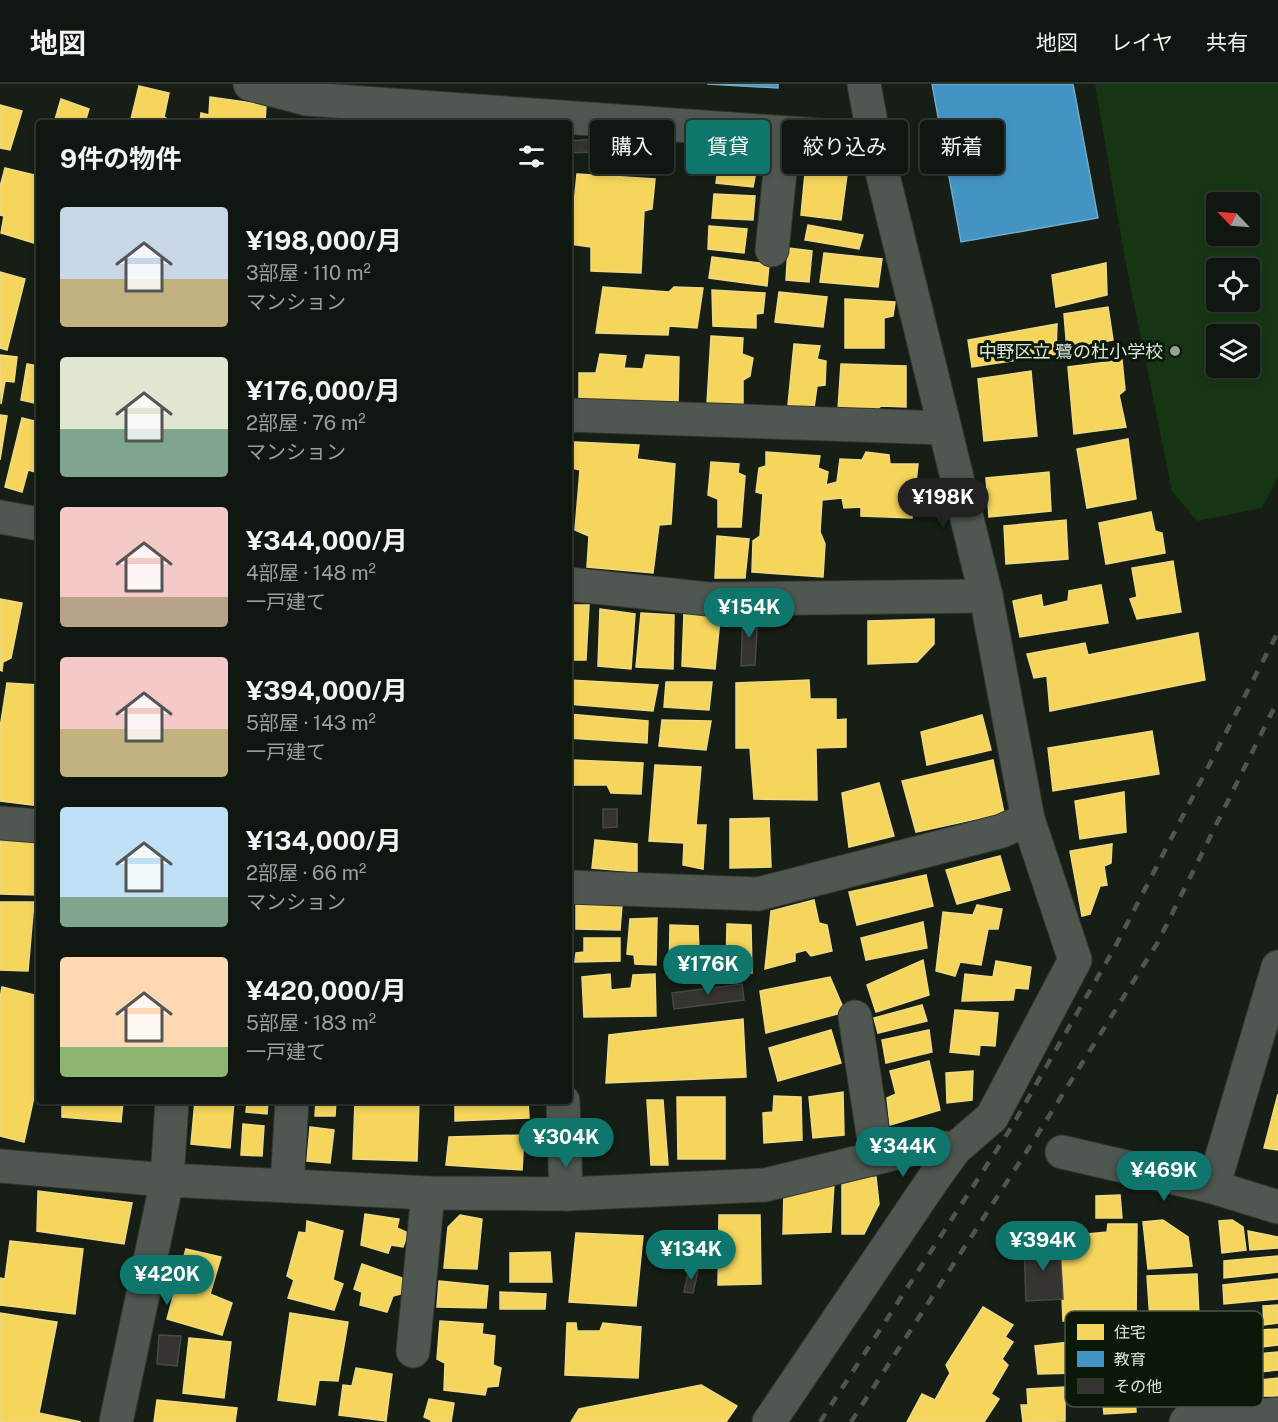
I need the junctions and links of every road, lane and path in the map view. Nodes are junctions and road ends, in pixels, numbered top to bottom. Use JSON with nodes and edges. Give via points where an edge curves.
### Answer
{"nodes":[{"id":1,"x":250,"y":84,"type":"edge"},
{"id":2,"x":864,"y":84,"type":"edge"},
{"id":3,"x":307,"y":102,"type":"edge"},
{"id":4,"x":551,"y":119,"type":"edge"},
{"id":5,"x":568,"y":120,"type":"edge"},
{"id":6,"x":572,"y":120,"type":"edge"},
{"id":7,"x":871,"y":120,"type":"edge"},
{"id":8,"x":782,"y":133,"type":"edge"},
{"id":9,"x":782,"y":152,"type":"edge"},
{"id":10,"x":882,"y":174,"type":"edge"},
{"id":11,"x":772,"y":250,"type":"dead end"},
{"id":12,"x":572,"y":415,"type":"edge"},
{"id":13,"x":944,"y":428,"type":"junction"},
{"id":14,"x":0,"y":516,"type":"edge"},
{"id":15,"x":36,"y":523,"type":"edge"},
{"id":16,"x":572,"y":584,"type":"edge"},
{"id":17,"x":986,"y":596,"type":"junction"},
{"id":18,"x":1028,"y":819,"type":"junction"},
{"id":19,"x":0,"y":823,"type":"edge"},
{"id":20,"x":36,"y":826,"type":"edge"},
{"id":21,"x":572,"y":887,"type":"edge"},
{"id":22,"x":1278,"y":967,"type":"edge"},
{"id":23,"x":855,"y":1017,"type":"dead end"},
{"id":24,"x":172,"y":1104,"type":"edge"},
{"id":25,"x":292,"y":1104,"type":"edge"},
{"id":26,"x":562,"y":1104,"type":"edge"},
{"id":27,"x":955,"y":1149,"type":"junction"},
{"id":28,"x":1062,"y":1152,"type":"dead end"},
{"id":29,"x":883,"y":1156,"type":"junction"},
{"id":30,"x":0,"y":1166,"type":"edge"},
{"id":31,"x":167,"y":1180,"type":"junction"},
{"id":32,"x":287,"y":1185,"type":"junction"},
{"id":33,"x":1213,"y":1187,"type":"junction"},
{"id":34,"x":428,"y":1193,"type":"junction"},
{"id":35,"x":566,"y":1194,"type":"junction"},
{"id":36,"x":1278,"y":1207,"type":"edge"},
{"id":37,"x":413,"y":1351,"type":"dead end"},
{"id":38,"x":1278,"y":1414,"type":"edge"},
{"id":39,"x":116,"y":1422,"type":"edge"},
{"id":40,"x":769,"y":1422,"type":"edge"},
{"id":41,"x":1186,"y":1422,"type":"edge"}],
"edges":[{"from":1,"to":3,"type":"street"},
{"from":2,"to":7,"type":"street"},
{"from":3,"to":4,"type":"street"},
{"from":4,"to":5,"type":"street"},
{"from":6,"to":8,"type":"street"},
{"from":9,"to":11,"type":"street"},
{"from":10,"to":13,"type":"street"},
{"from":12,"to":13,"type":"street"},
{"from":13,"to":17,"type":"street"},
{"from":14,"to":15,"type":"street"},
{"from":16,"to":17,"type":"street","via":[[708,599]]},
{"from":17,"to":18,"type":"street"},
{"from":18,"to":21,"type":"street","via":[[1002,831],[758,894]]},
{"from":18,"to":27,"type":"street","via":[[1075,960],[992,1117]]},
{"from":19,"to":20,"type":"street"},
{"from":22,"to":33,"type":"street"},
{"from":23,"to":29,"type":"street","via":[[873,1134]]},
{"from":24,"to":31,"type":"street"},
{"from":25,"to":32,"type":"street"},
{"from":26,"to":35,"type":"street"},
{"from":27,"to":29,"type":"street","via":[[925,1146]]},
{"from":27,"to":40,"type":"street"},
{"from":28,"to":33,"type":"street"},
{"from":29,"to":35,"type":"street","via":[[765,1185]]},
{"from":30,"to":31,"type":"street"},
{"from":31,"to":32,"type":"street"},
{"from":31,"to":39,"type":"street"},
{"from":32,"to":34,"type":"street"},
{"from":33,"to":36,"type":"street"},
{"from":34,"to":35,"type":"street"},
{"from":34,"to":37,"type":"street"},
{"from":38,"to":41,"type":"street"}]}
